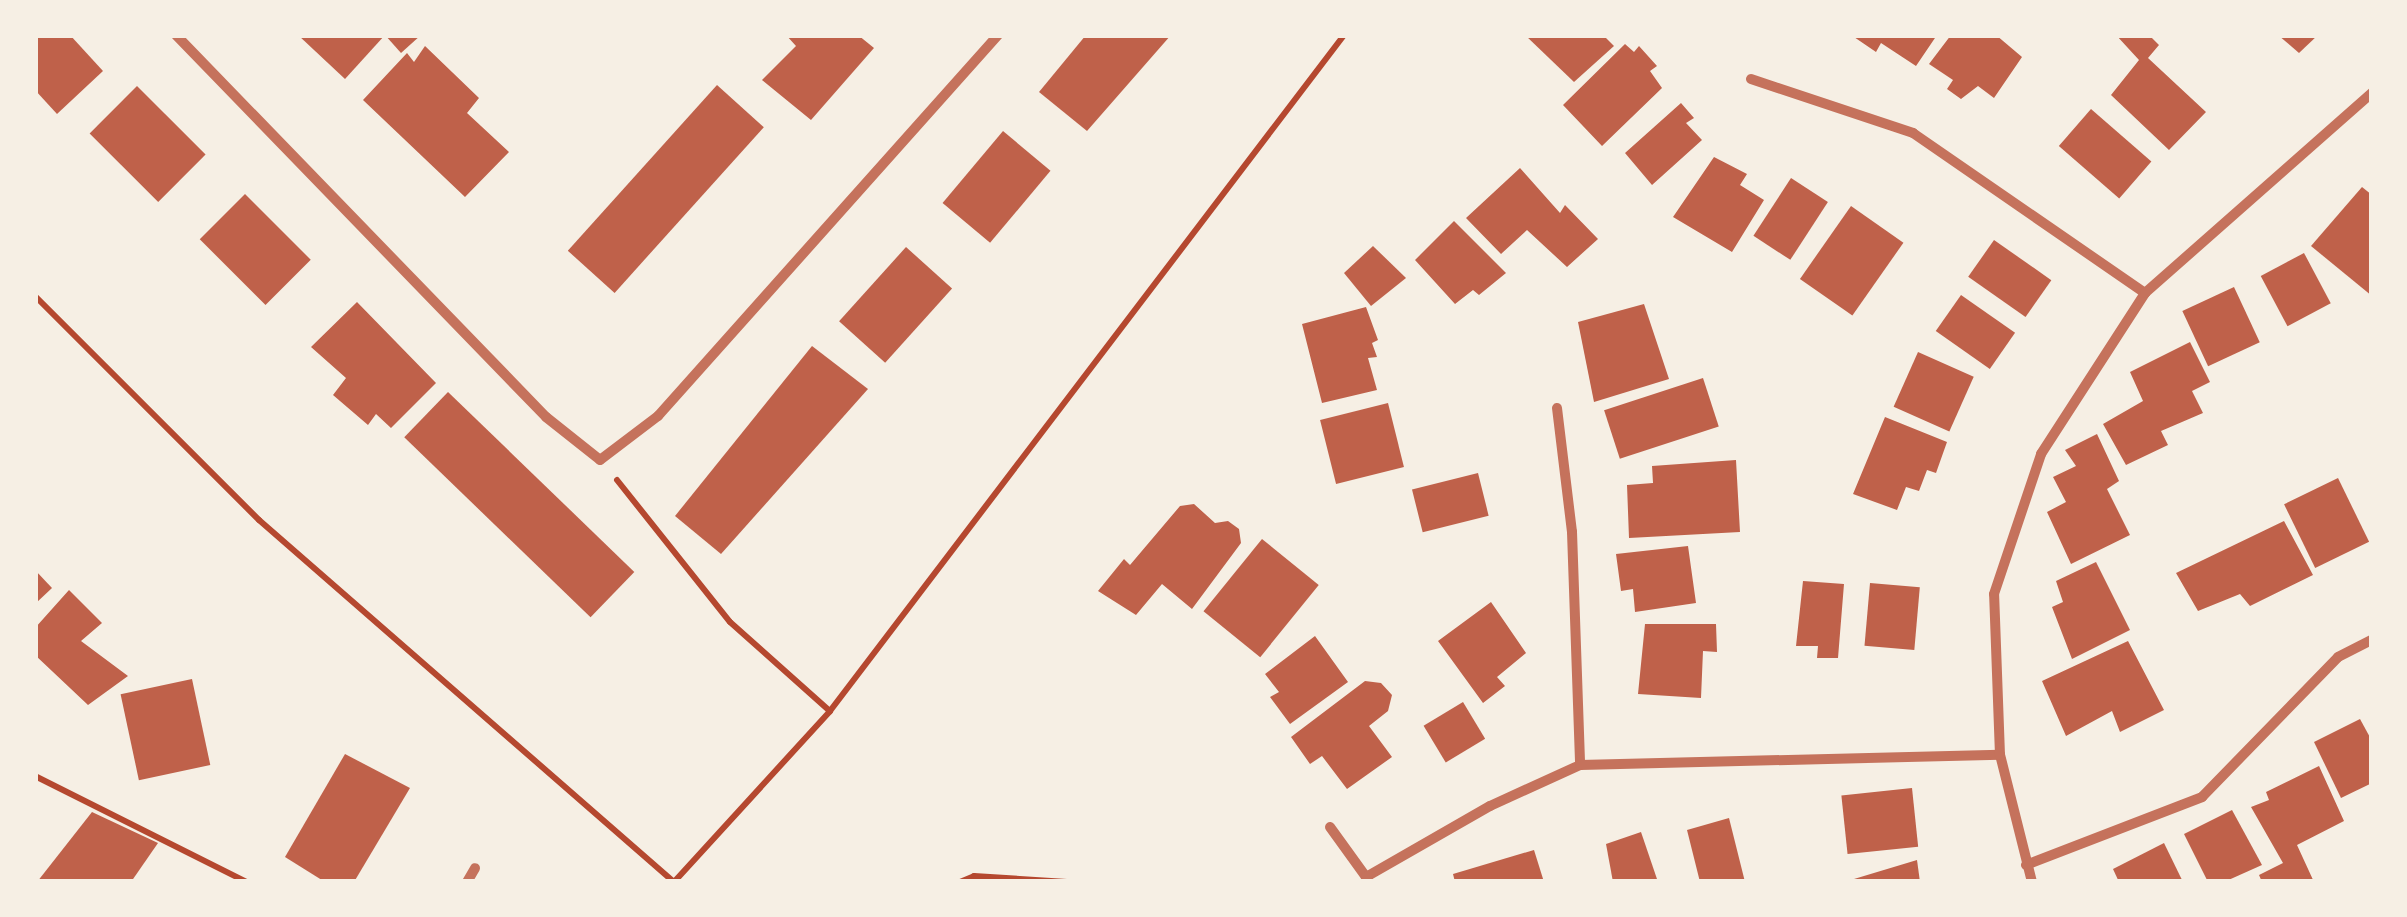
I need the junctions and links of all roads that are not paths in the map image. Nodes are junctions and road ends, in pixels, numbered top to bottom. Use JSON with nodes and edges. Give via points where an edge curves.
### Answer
{"nodes":[{"id":1,"x":176,"y":35,"type":"edge"},
{"id":2,"x":998,"y":35,"type":"edge"},
{"id":3,"x":1750,"y":79,"type":"dead end"},
{"id":4,"x":2372,"y":93,"type":"edge"},
{"id":5,"x":2145,"y":293,"type":"junction"},
{"id":6,"x":1557,"y":408,"type":"dead end"},
{"id":7,"x":2372,"y":640,"type":"edge"},
{"id":8,"x":2000,"y":755,"type":"junction"},
{"id":9,"x":1580,"y":765,"type":"junction"},
{"id":10,"x":1330,"y":826,"type":"dead end"},
{"id":11,"x":2026,"y":865,"type":"junction"},
{"id":12,"x":474,"y":868,"type":"dead end"},
{"id":13,"x":1368,"y":880,"type":"edge"},
{"id":14,"x":467,"y":882,"type":"edge"},
{"id":15,"x":2032,"y":882,"type":"edge"}],
"edges":[{"from":1,"to":2,"type":"street","via":[[546,417],[600,460],[658,416]]},
{"from":3,"to":5,"type":"street","via":[[1913,133]]},
{"from":4,"to":5,"type":"street"},
{"from":5,"to":8,"type":"street","via":[[2041,454],[1994,594]]},
{"from":6,"to":9,"type":"street","via":[[1572,532]]},
{"from":7,"to":11,"type":"street","via":[[2338,657],[2202,798]]},
{"from":8,"to":9,"type":"street"},
{"from":8,"to":11,"type":"street"},
{"from":9,"to":13,"type":"street","via":[[1490,806]]},
{"from":10,"to":13,"type":"street"},
{"from":11,"to":15,"type":"street"},
{"from":12,"to":14,"type":"street"}]}
